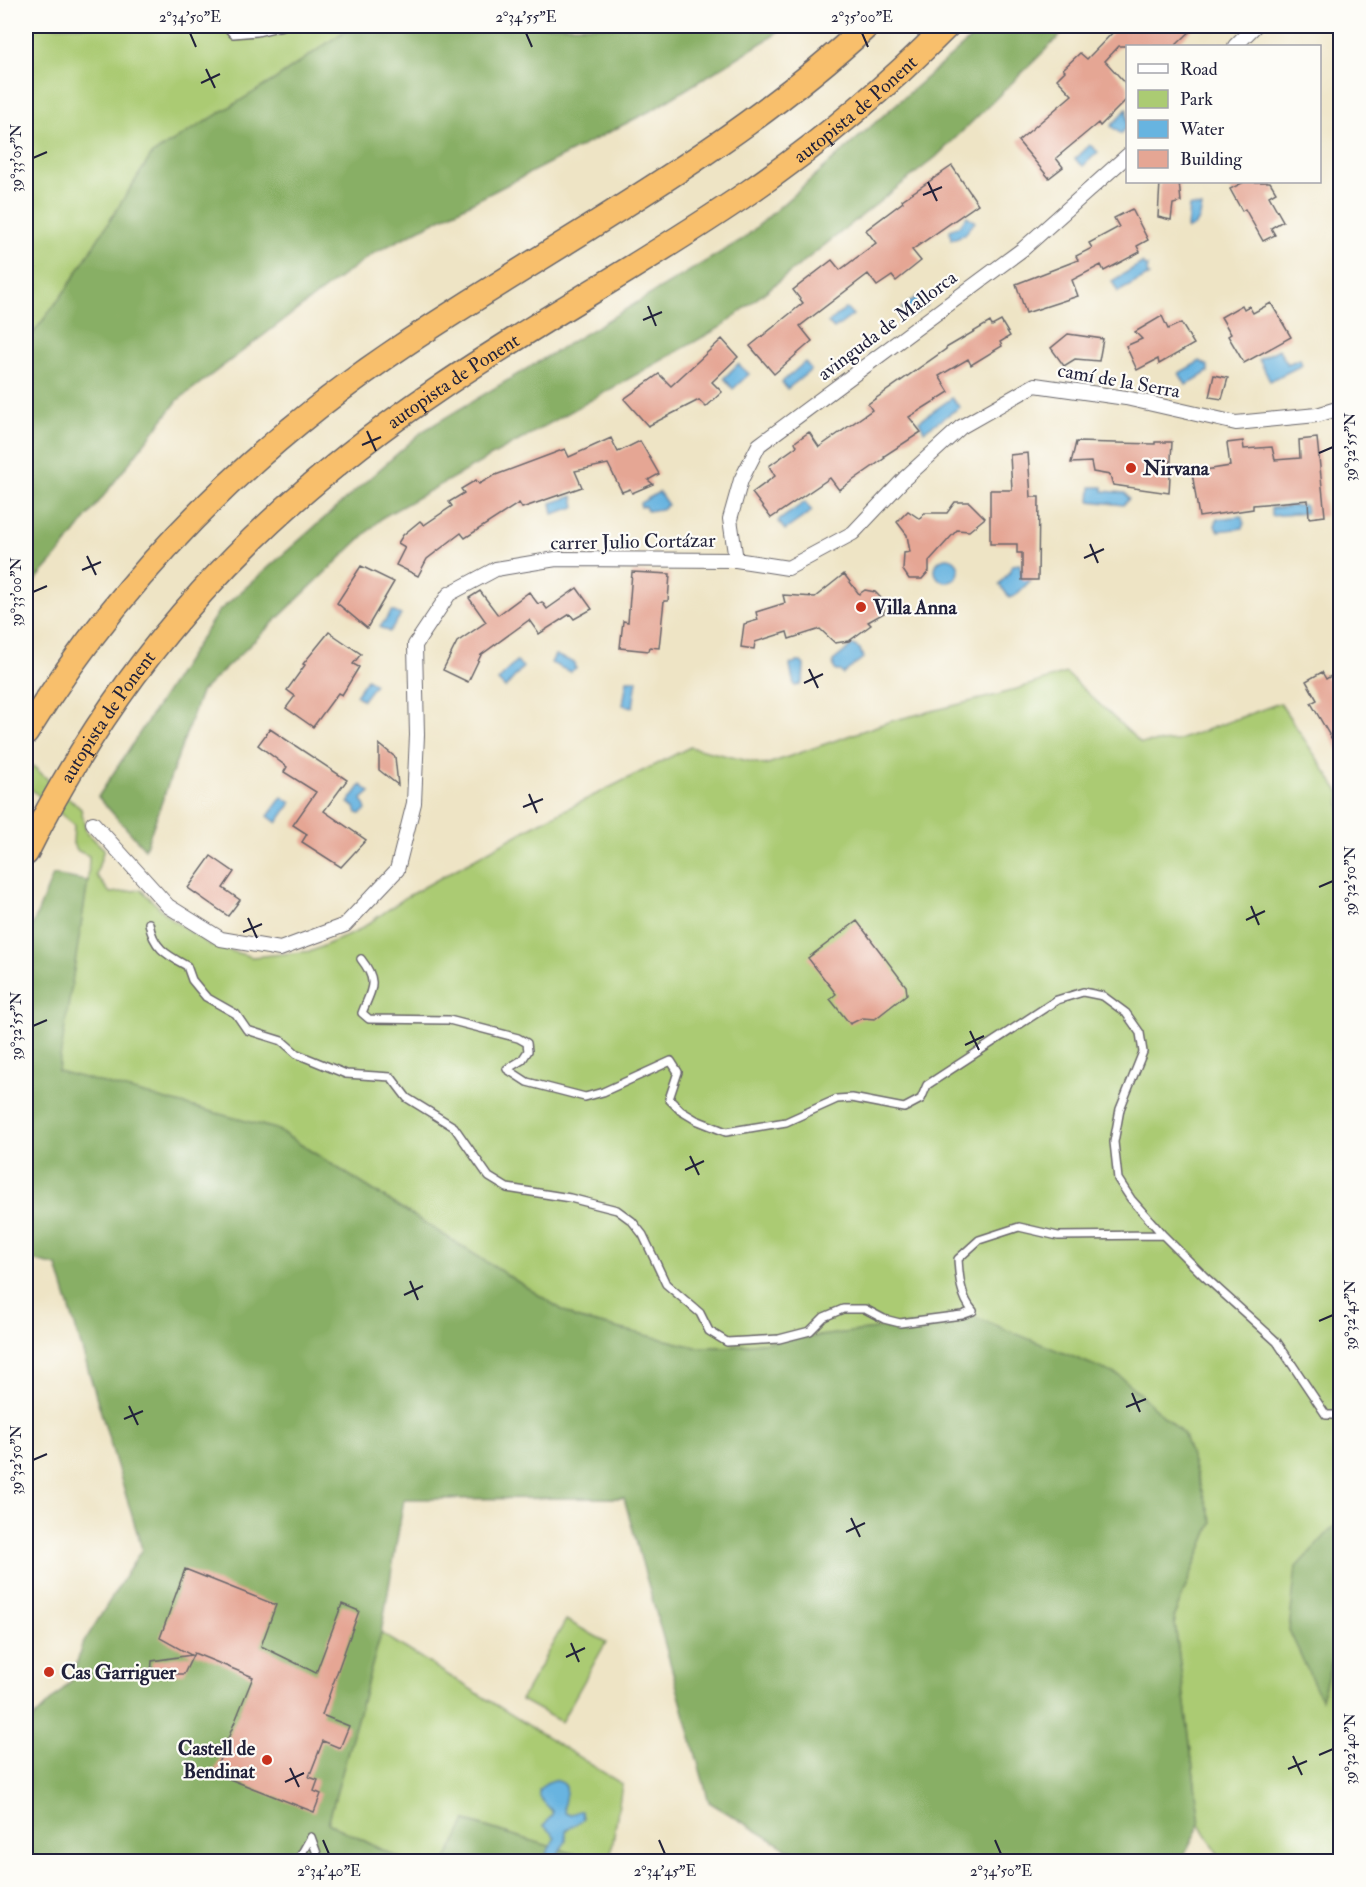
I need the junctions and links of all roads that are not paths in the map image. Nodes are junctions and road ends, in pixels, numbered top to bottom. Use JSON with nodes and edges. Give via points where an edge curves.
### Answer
{"nodes":[{"id":1,"x":226,"y":26,"type":"edge"},
{"id":2,"x":283,"y":26,"type":"edge"},
{"id":3,"x":867,"y":26,"type":"edge"},
{"id":4,"x":947,"y":26,"type":"edge"},
{"id":5,"x":1255,"y":26,"type":"edge"},
{"id":6,"x":1236,"y":45,"type":"edge"},
{"id":7,"x":1126,"y":157,"type":"edge"},
{"id":8,"x":1341,"y":408,"type":"edge"},
{"id":9,"x":736,"y":560,"type":"junction"},
{"id":10,"x":26,"y":733,"type":"edge"},
{"id":11,"x":93,"y":823,"type":"dead end"},
{"id":12,"x":26,"y":853,"type":"edge"},
{"id":13,"x":149,"y":923,"type":"dead end"},
{"id":14,"x":361,"y":959,"type":"dead end"},
{"id":15,"x":1163,"y":1235,"type":"junction"},
{"id":16,"x":1341,"y":1415,"type":"edge"},
{"id":17,"x":297,"y":1862,"type":"edge"},
{"id":18,"x":320,"y":1862,"type":"edge"}],
"edges":[{"from":1,"to":2,"type":"lane","via":[[233,34]]},
{"from":3,"to":10,"type":"highway","via":[[793,89],[718,145],[407,342],[294,425],[224,488],[152,562],[79,652]]},
{"from":4,"to":12,"type":"highway","name":"autopista de Ponent","via":[[860,107],[788,164],[712,217],[440,388],[365,441],[295,499],[198,596],[139,667],[63,781]]},
{"from":5,"to":6,"type":"street"},
{"from":7,"to":9,"type":"street","name":"avinguda de Mallorca","via":[[1023,249],[759,445],[741,480],[730,519]]},
{"from":8,"to":9,"type":"street","name":"camí de la Serra","via":[[1317,415],[1236,423],[1126,398],[1035,385],[961,427],[904,478],[853,533],[788,568]]},
{"from":9,"to":11,"type":"street","name":"carrer Julio Cortázar","via":[[556,559],[496,569],[449,594],[415,645],[414,803],[397,870],[345,925],[280,949],[221,939],[168,906]]},
{"from":13,"to":15,"type":"lane","via":[[150,932],[166,955],[187,966],[192,980],[206,997],[236,1014],[247,1030],[282,1041],[297,1054],[346,1074],[391,1077],[408,1098],[454,1127],[489,1177],[507,1188],[617,1210],[643,1235],[666,1284],[700,1313],[709,1331],[727,1342],[779,1339],[810,1331],[824,1317],[843,1309],[865,1309],[900,1323],[973,1311],[967,1305],[959,1278],[958,1259],[979,1240],[1019,1227],[1058,1236]]},
{"from":14,"to":15,"type":"lane","via":[[372,973],[372,986],[362,1013],[369,1019],[449,1020],[518,1038],[527,1043],[528,1051],[507,1069],[511,1073],[527,1082],[585,1097],[671,1062],[678,1072],[669,1099],[696,1120],[726,1132],[786,1122],[837,1099],[904,1108],[921,1099],[927,1085],[1057,1000],[1083,992],[1103,996],[1126,1013],[1140,1033],[1143,1052],[1120,1109],[1114,1142],[1118,1179]]},
{"from":15,"to":16,"type":"lane","via":[[1277,1342],[1326,1415]]},
{"from":17,"to":18,"type":"lane","via":[[311,1837]]}]}
